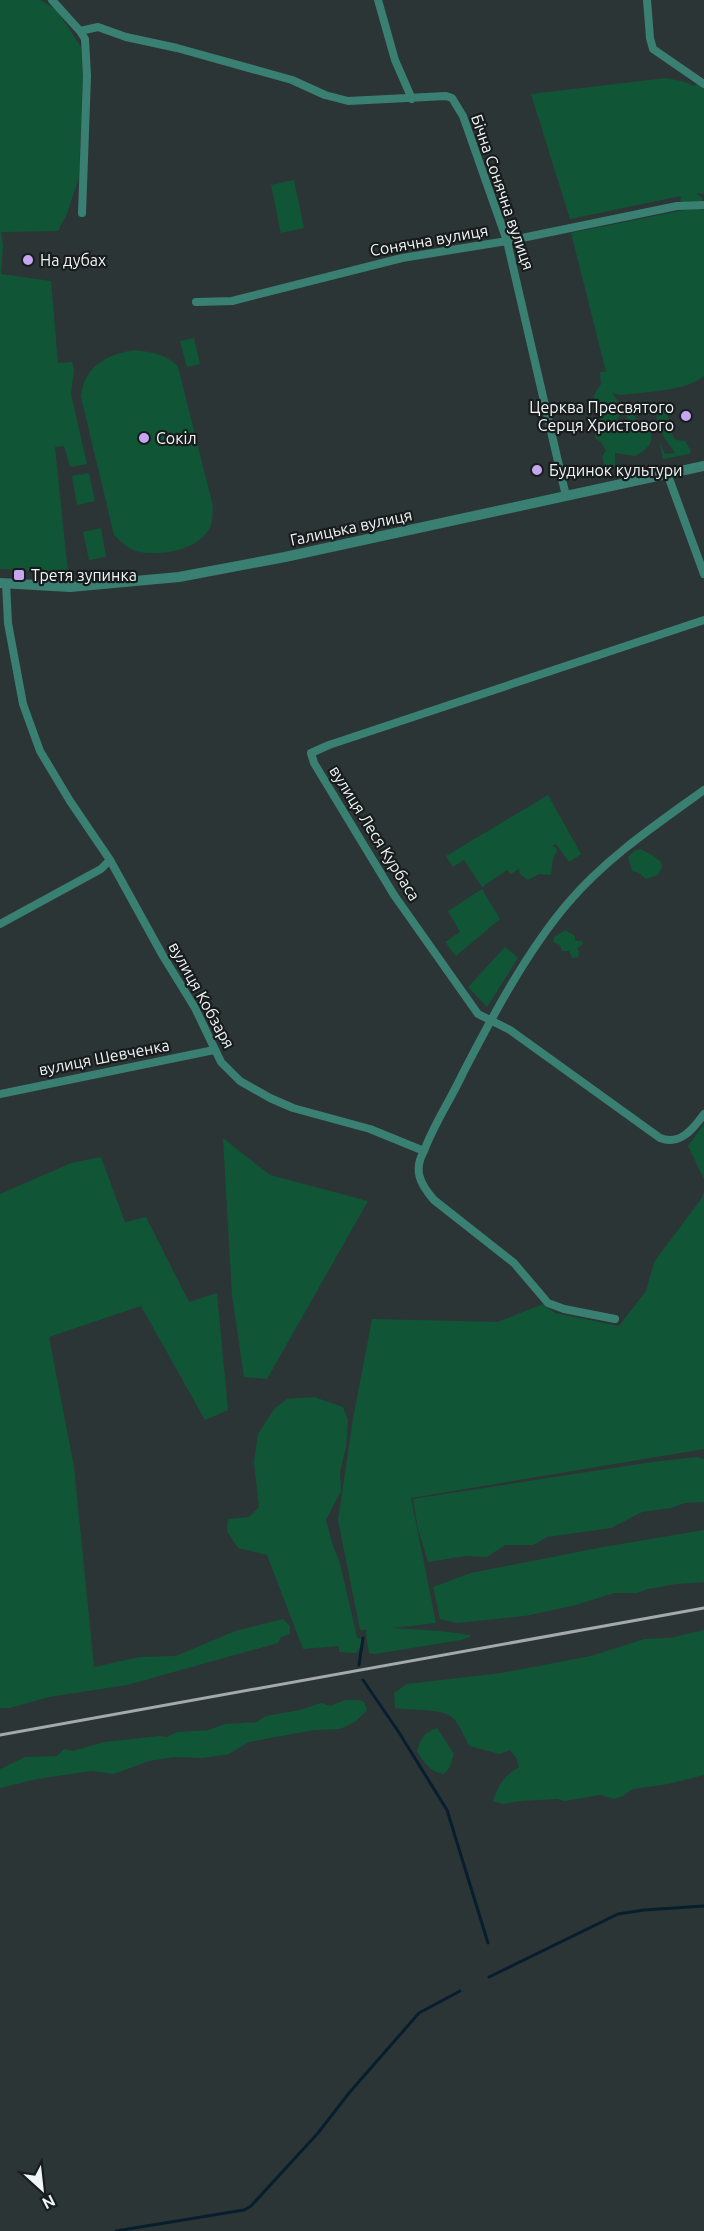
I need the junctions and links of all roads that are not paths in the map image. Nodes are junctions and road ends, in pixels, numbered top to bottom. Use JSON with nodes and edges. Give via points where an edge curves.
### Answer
{"nodes":[{"id":1,"x":52,"y":0,"type":"edge"},
{"id":2,"x":378,"y":0,"type":"edge"},
{"id":3,"x":647,"y":0,"type":"edge"},
{"id":4,"x":80,"y":31,"type":"junction"},
{"id":5,"x":704,"y":84,"type":"edge"},
{"id":6,"x":412,"y":99,"type":"junction"},
{"id":7,"x":704,"y":204,"type":"edge"},
{"id":8,"x":82,"y":213,"type":"dead end"},
{"id":9,"x":507,"y":241,"type":"junction"},
{"id":10,"x":195,"y":302,"type":"dead end"},
{"id":11,"x":704,"y":466,"type":"edge"},
{"id":12,"x":668,"y":473,"type":"junction"},
{"id":13,"x":566,"y":496,"type":"junction"},
{"id":14,"x":704,"y":574,"type":"edge"},
{"id":15,"x":3,"y":583,"type":"edge"},
{"id":16,"x":704,"y":620,"type":"edge"},
{"id":17,"x":704,"y":790,"type":"edge"},
{"id":18,"x":110,"y":860,"type":"junction"},
{"id":19,"x":0,"y":924,"type":"edge"},
{"id":20,"x":489,"y":1020,"type":"junction"},
{"id":21,"x":214,"y":1050,"type":"junction"},
{"id":22,"x":0,"y":1094,"type":"edge"},
{"id":23,"x":704,"y":1114,"type":"edge"},
{"id":24,"x":424,"y":1150,"type":"junction"},
{"id":25,"x":615,"y":1319,"type":"dead end"}],
"edges":[{"from":1,"to":4,"type":"street"},
{"from":2,"to":6,"type":"street","via":[[395,60]]},
{"from":3,"to":5,"type":"street","via":[[653,49]]},
{"from":4,"to":6,"type":"street","name":"Бічна Сонячна вулиця","via":[[98,27],[292,80],[348,101]]},
{"from":4,"to":8,"type":"street","via":[[85,39],[87,76]]},
{"from":6,"to":9,"type":"street","name":"Бічна Сонячна вулиця","via":[[452,98],[463,116]]},
{"from":7,"to":9,"type":"street","name":"Сонячна вулиця","via":[[627,215]]},
{"from":9,"to":10,"type":"street","name":"Сонячна вулиця","via":[[402,258],[232,301]]},
{"from":9,"to":13,"type":"street","name":"Бічна Сонячна вулиця"},
{"from":11,"to":12,"type":"street","name":"Галицька вулиця"},
{"from":12,"to":13,"type":"street","name":"Галицька вулиця"},
{"from":12,"to":14,"type":"street"},
{"from":13,"to":15,"type":"street","name":"Галицька вулиця","via":[[179,577],[70,587]]},
{"from":15,"to":18,"type":"street","name":"вулиця Кобзаря","via":[[23,704],[40,751]]},
{"from":16,"to":20,"type":"street","name":"вулиця Леся Курбаса","via":[[311,753],[393,895],[468,1001]]},
{"from":17,"to":20,"type":"street","via":[[588,881],[540,941]]},
{"from":18,"to":19,"type":"street","via":[[101,869]]},
{"from":18,"to":21,"type":"street","name":"вулиця Кобзаря","via":[[195,1008]]},
{"from":20,"to":23,"type":"street","name":"вулиця Леся Курбаса","via":[[510,1030],[660,1138],[676,1141],[693,1130]]},
{"from":20,"to":24,"type":"street"},
{"from":21,"to":22,"type":"street","name":"вулиця Шевченка"},
{"from":21,"to":24,"type":"street","name":"вулиця Кобзаря","via":[[240,1081],[270,1098]]},
{"from":24,"to":25,"type":"street","via":[[418,1161],[418,1178],[434,1200],[514,1263],[548,1303]]}]}
